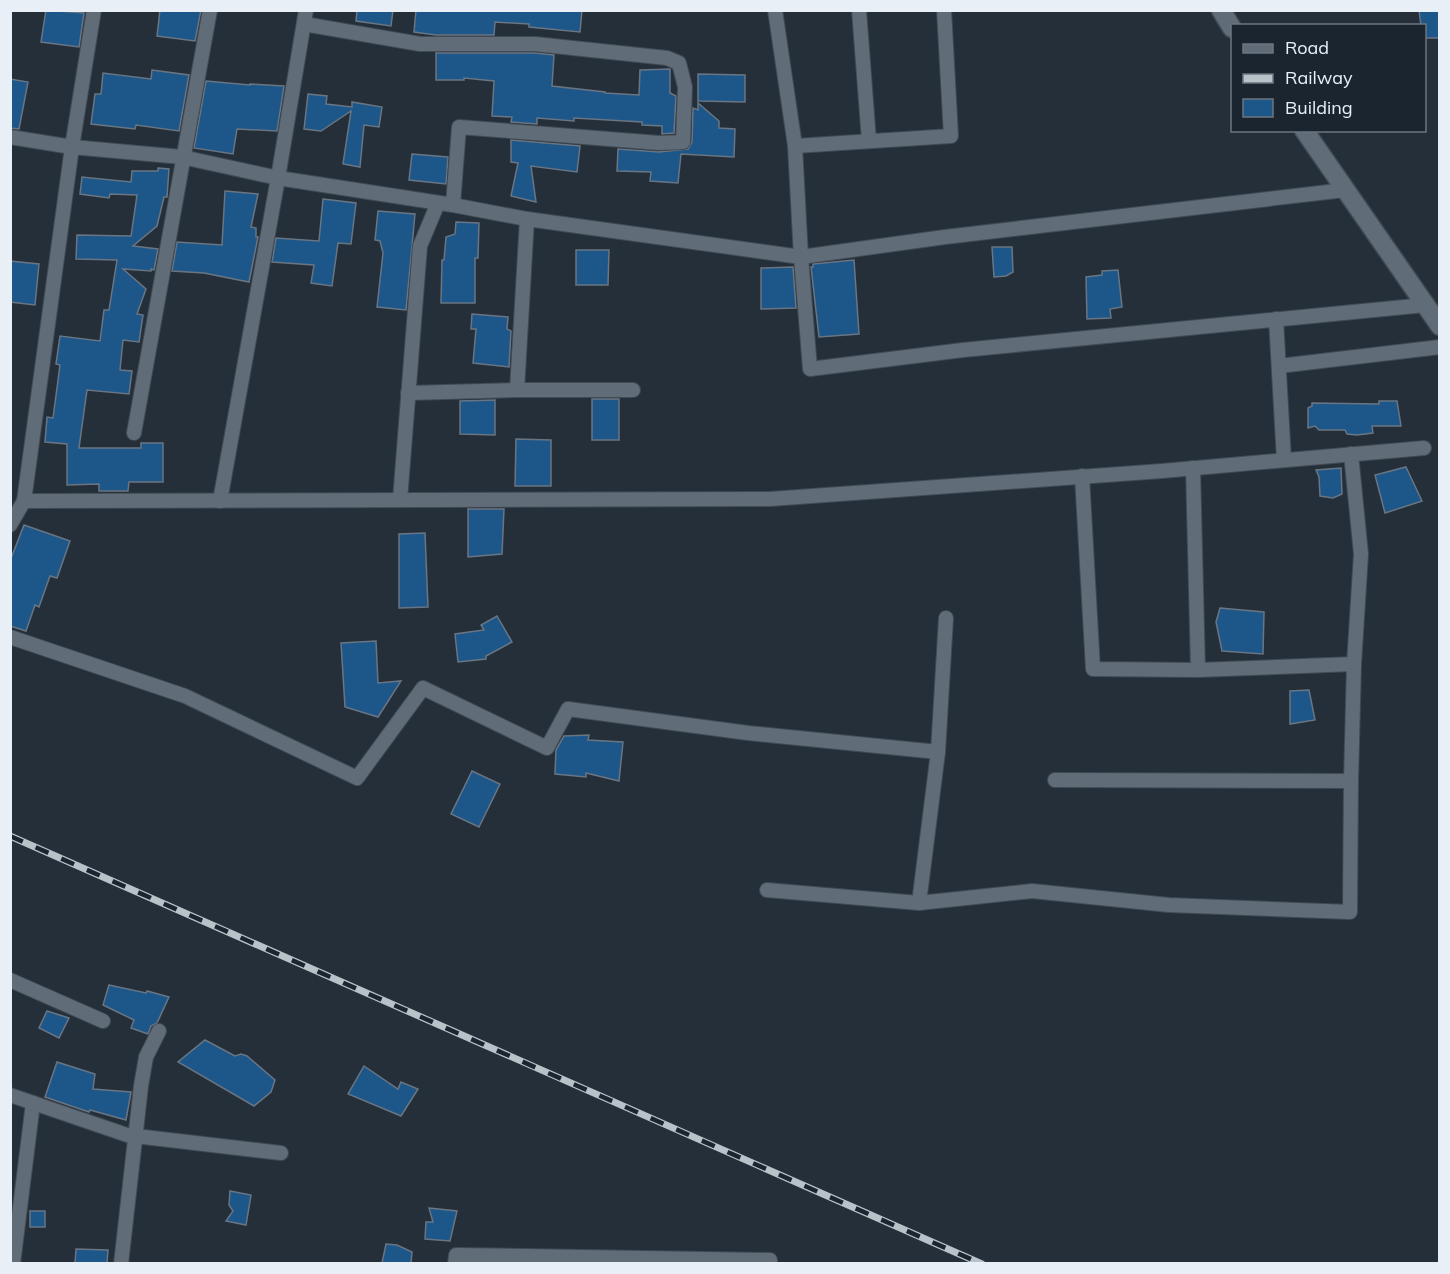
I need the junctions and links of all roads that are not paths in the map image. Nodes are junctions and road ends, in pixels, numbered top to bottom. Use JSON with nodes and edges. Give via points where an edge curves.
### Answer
{"nodes":[{"id":1,"x":94,"y":10,"type":"edge"},
{"id":2,"x":210,"y":10,"type":"edge"},
{"id":3,"x":775,"y":10,"type":"edge"},
{"id":4,"x":859,"y":10,"type":"edge"},
{"id":5,"x":944,"y":10,"type":"edge"},
{"id":6,"x":1221,"y":10,"type":"edge"},
{"id":7,"x":305,"y":17,"type":"edge"},
{"id":8,"x":1231,"y":25,"type":"edge"},
{"id":9,"x":1305,"y":132,"type":"edge"},
{"id":10,"x":10,"y":138,"type":"edge"},
{"id":11,"x":869,"y":141,"type":"junction"},
{"id":12,"x":795,"y":146,"type":"junction"},
{"id":13,"x":72,"y":147,"type":"junction"},
{"id":14,"x":182,"y":157,"type":"junction"},
{"id":15,"x":278,"y":178,"type":"junction"},
{"id":16,"x":1345,"y":190,"type":"junction"},
{"id":17,"x":438,"y":203,"type":"junction"},
{"id":18,"x":453,"y":205,"type":"junction"},
{"id":19,"x":526,"y":219,"type":"junction"},
{"id":20,"x":801,"y":257,"type":"junction"},
{"id":21,"x":1425,"y":305,"type":"junction"},
{"id":22,"x":1276,"y":319,"type":"junction"},
{"id":23,"x":1440,"y":326,"type":"edge"},
{"id":24,"x":1440,"y":347,"type":"edge"},
{"id":25,"x":1279,"y":366,"type":"junction"},
{"id":26,"x":517,"y":390,"type":"junction"},
{"id":27,"x":633,"y":390,"type":"dead end"},
{"id":28,"x":408,"y":393,"type":"junction"},
{"id":29,"x":134,"y":433,"type":"dead end"},
{"id":30,"x":1424,"y":448,"type":"dead end"},
{"id":31,"x":1351,"y":454,"type":"junction"},
{"id":32,"x":1284,"y":460,"type":"junction"},
{"id":33,"x":1193,"y":468,"type":"junction"},
{"id":34,"x":1083,"y":476,"type":"junction"},
{"id":35,"x":400,"y":500,"type":"junction"},
{"id":36,"x":24,"y":501,"type":"junction"},
{"id":37,"x":220,"y":501,"type":"junction"},
{"id":38,"x":10,"y":525,"type":"edge"},
{"id":39,"x":946,"y":618,"type":"dead end"},
{"id":40,"x":10,"y":637,"type":"edge"},
{"id":41,"x":1354,"y":663,"type":"junction"},
{"id":42,"x":1198,"y":670,"type":"junction"},
{"id":43,"x":938,"y":752,"type":"junction"},
{"id":44,"x":1055,"y":780,"type":"dead end"},
{"id":45,"x":1351,"y":781,"type":"junction"},
{"id":46,"x":767,"y":890,"type":"dead end"},
{"id":47,"x":919,"y":903,"type":"junction"},
{"id":48,"x":10,"y":980,"type":"edge"},
{"id":49,"x":103,"y":1021,"type":"dead end"},
{"id":50,"x":159,"y":1031,"type":"dead end"},
{"id":51,"x":10,"y":1095,"type":"edge"},
{"id":52,"x":33,"y":1103,"type":"junction"},
{"id":53,"x":135,"y":1136,"type":"junction"},
{"id":54,"x":281,"y":1153,"type":"dead end"},
{"id":55,"x":15,"y":1218,"type":"edge"},
{"id":56,"x":563,"y":1260,"type":"edge"},
{"id":57,"x":13,"y":1263,"type":"edge"},
{"id":58,"x":121,"y":1263,"type":"edge"},
{"id":59,"x":455,"y":1263,"type":"edge"},
{"id":60,"x":770,"y":1263,"type":"edge"}],
"edges":[{"from":1,"to":13,"type":"street"},
{"from":2,"to":14,"type":"street"},
{"from":3,"to":12,"type":"street"},
{"from":4,"to":11,"type":"street"},
{"from":5,"to":11,"type":"street","via":[[951,136]]},
{"from":6,"to":8,"type":"street"},
{"from":7,"to":15,"type":"street"},
{"from":7,"to":18,"type":"street","via":[[420,44],[535,44],[667,58],[679,63],[685,87],[683,142],[459,127]]},
{"from":9,"to":16,"type":"street"},
{"from":10,"to":13,"type":"street"},
{"from":11,"to":12,"type":"street"},
{"from":12,"to":20,"type":"street"},
{"from":13,"to":14,"type":"street"},
{"from":13,"to":36,"type":"street"},
{"from":14,"to":15,"type":"street"},
{"from":14,"to":29,"type":"street"},
{"from":15,"to":17,"type":"street"},
{"from":15,"to":37,"type":"street"},
{"from":16,"to":20,"type":"street"},
{"from":16,"to":21,"type":"street"},
{"from":17,"to":18,"type":"street"},
{"from":17,"to":28,"type":"street","via":[[420,246]]},
{"from":18,"to":19,"type":"street"},
{"from":19,"to":20,"type":"street"},
{"from":19,"to":26,"type":"street"},
{"from":20,"to":22,"type":"street","via":[[810,369]]},
{"from":21,"to":22,"type":"street"},
{"from":21,"to":23,"type":"street"},
{"from":22,"to":25,"type":"street"},
{"from":24,"to":25,"type":"street"},
{"from":25,"to":32,"type":"street"},
{"from":26,"to":27,"type":"street"},
{"from":26,"to":28,"type":"street"},
{"from":28,"to":35,"type":"street"},
{"from":30,"to":31,"type":"street"},
{"from":31,"to":32,"type":"street"},
{"from":31,"to":41,"type":"street","via":[[1361,554]]},
{"from":32,"to":33,"type":"street"},
{"from":33,"to":34,"type":"street"},
{"from":33,"to":42,"type":"street"},
{"from":34,"to":35,"type":"street","via":[[770,499]]},
{"from":34,"to":42,"type":"street","via":[[1093,669]]},
{"from":35,"to":37,"type":"street"},
{"from":36,"to":37,"type":"street"},
{"from":36,"to":38,"type":"street"},
{"from":39,"to":43,"type":"street"},
{"from":40,"to":43,"type":"street","via":[[185,696],[357,778],[423,688],[547,748],[568,709],[748,733]]},
{"from":41,"to":42,"type":"street"},
{"from":41,"to":45,"type":"street"},
{"from":43,"to":47,"type":"street"},
{"from":44,"to":45,"type":"street"},
{"from":45,"to":47,"type":"street","via":[[1350,912],[1169,905],[1032,891]]},
{"from":46,"to":47,"type":"street"},
{"from":48,"to":49,"type":"street"},
{"from":50,"to":53,"type":"street","via":[[146,1057]]},
{"from":51,"to":52,"type":"street"},
{"from":52,"to":53,"type":"street"},
{"from":52,"to":55,"type":"street"},
{"from":53,"to":54,"type":"street"},
{"from":53,"to":58,"type":"street"},
{"from":55,"to":57,"type":"street"},
{"from":56,"to":59,"type":"street","via":[[456,1255]]},
{"from":56,"to":60,"type":"street"}]}
